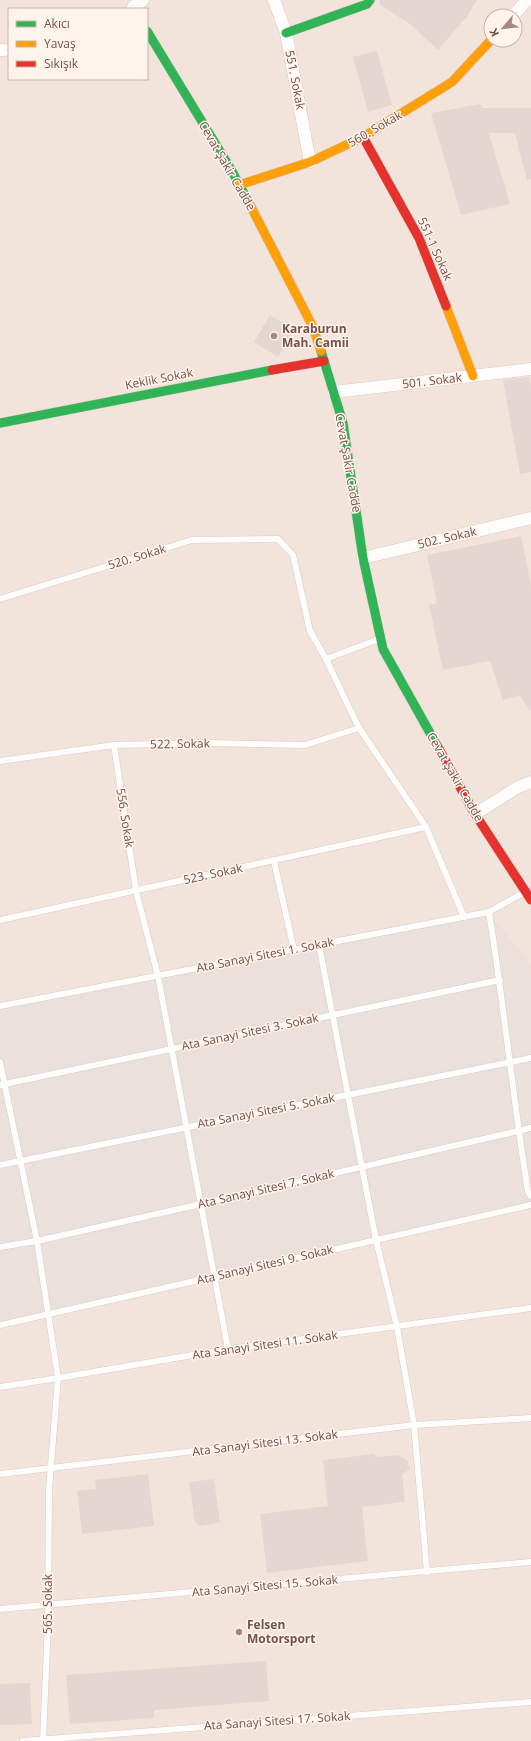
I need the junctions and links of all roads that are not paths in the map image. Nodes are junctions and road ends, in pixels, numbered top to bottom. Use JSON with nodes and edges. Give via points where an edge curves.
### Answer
{"nodes":[{"id":1,"x":143,"y":0,"type":"edge"},
{"id":2,"x":274,"y":0,"type":"edge"},
{"id":3,"x":370,"y":0,"type":"edge"},
{"id":4,"x":527,"y":0,"type":"edge"},
{"id":5,"x":132,"y":5,"type":"edge"},
{"id":6,"x":520,"y":8,"type":"edge"},
{"id":7,"x":148,"y":33,"type":"edge"},
{"id":8,"x":286,"y":33,"type":"junction"},
{"id":9,"x":484,"y":48,"type":"edge"},
{"id":10,"x":363,"y":137,"type":"junction"},
{"id":11,"x":310,"y":162,"type":"junction"},
{"id":12,"x":239,"y":185,"type":"junction"},
{"id":13,"x":324,"y":361,"type":"junction"},
{"id":14,"x":531,"y":369,"type":"edge"},
{"id":15,"x":473,"y":376,"type":"junction"},
{"id":16,"x":334,"y":392,"type":"junction"},
{"id":17,"x":0,"y":423,"type":"edge"},
{"id":18,"x":531,"y":518,"type":"edge"},
{"id":19,"x":363,"y":558,"type":"junction"},
{"id":20,"x":0,"y":599,"type":"edge"},
{"id":21,"x":381,"y":639,"type":"junction"},
{"id":22,"x":326,"y":658,"type":"junction"},
{"id":23,"x":360,"y":728,"type":"junction"},
{"id":24,"x":114,"y":745,"type":"junction"},
{"id":25,"x":0,"y":761,"type":"edge"},
{"id":26,"x":531,"y":782,"type":"edge"},
{"id":27,"x":475,"y":814,"type":"junction"},
{"id":28,"x":426,"y":827,"type":"junction"},
{"id":29,"x":274,"y":861,"type":"junction"},
{"id":30,"x":136,"y":890,"type":"junction"},
{"id":31,"x":525,"y":892,"type":"junction"},
{"id":32,"x":531,"y":900,"type":"edge"},
{"id":33,"x":489,"y":912,"type":"junction"},
{"id":34,"x":464,"y":917,"type":"junction"},
{"id":35,"x":0,"y":920,"type":"edge"},
{"id":36,"x":319,"y":945,"type":"junction"},
{"id":37,"x":294,"y":950,"type":"junction"},
{"id":38,"x":158,"y":976,"type":"junction"},
{"id":39,"x":500,"y":980,"type":"junction"},
{"id":40,"x":0,"y":1006,"type":"edge"},
{"id":41,"x":333,"y":1015,"type":"junction"},
{"id":42,"x":172,"y":1049,"type":"junction"},
{"id":43,"x":531,"y":1058,"type":"edge"},
{"id":44,"x":0,"y":1062,"type":"edge"},
{"id":45,"x":510,"y":1062,"type":"junction"},
{"id":46,"x":2,"y":1084,"type":"edge"},
{"id":47,"x":348,"y":1095,"type":"junction"},
{"id":48,"x":187,"y":1127,"type":"junction"},
{"id":49,"x":531,"y":1128,"type":"edge"},
{"id":50,"x":518,"y":1131,"type":"junction"},
{"id":51,"x":20,"y":1161,"type":"junction"},
{"id":52,"x":0,"y":1165,"type":"edge"},
{"id":53,"x":362,"y":1167,"type":"junction"},
{"id":54,"x":531,"y":1196,"type":"edge"},
{"id":55,"x":201,"y":1204,"type":"junction"},
{"id":56,"x":531,"y":1205,"type":"edge"},
{"id":57,"x":376,"y":1240,"type":"junction"},
{"id":58,"x":37,"y":1241,"type":"junction"},
{"id":59,"x":0,"y":1247,"type":"edge"},
{"id":60,"x":215,"y":1276,"type":"junction"},
{"id":61,"x":531,"y":1308,"type":"edge"},
{"id":62,"x":49,"y":1314,"type":"junction"},
{"id":63,"x":0,"y":1325,"type":"edge"},
{"id":64,"x":397,"y":1327,"type":"junction"},
{"id":65,"x":228,"y":1349,"type":"junction"},
{"id":66,"x":58,"y":1378,"type":"junction"},
{"id":67,"x":0,"y":1387,"type":"edge"},
{"id":68,"x":531,"y":1418,"type":"edge"},
{"id":69,"x":414,"y":1425,"type":"junction"},
{"id":70,"x":51,"y":1468,"type":"junction"},
{"id":71,"x":0,"y":1474,"type":"edge"},
{"id":72,"x":531,"y":1562,"type":"edge"},
{"id":73,"x":427,"y":1572,"type":"junction"},
{"id":74,"x":48,"y":1604,"type":"junction"},
{"id":75,"x":0,"y":1609,"type":"edge"},
{"id":76,"x":531,"y":1702,"type":"edge"},
{"id":77,"x":43,"y":1740,"type":"edge"},
{"id":78,"x":23,"y":1741,"type":"edge"}],
"edges":[{"from":1,"to":5,"type":"street"},
{"from":2,"to":8,"type":"street","name":"551. Sokak"},
{"from":3,"to":8,"type":"street","via":[[367,4]]},
{"from":4,"to":6,"type":"street"},
{"from":7,"to":12,"type":"street","name":"Cevat Şakir Cadde"},
{"from":8,"to":11,"type":"street","name":"551. Sokak"},
{"from":9,"to":10,"type":"street","name":"560. Sokak","via":[[452,82]]},
{"from":10,"to":11,"type":"street","name":"560. Sokak"},
{"from":10,"to":15,"type":"street","name":"551-1 Sokak","via":[[419,238]]},
{"from":11,"to":12,"type":"street","name":"560. Sokak"},
{"from":12,"to":13,"type":"street","name":"Cevat Şakir Cadde","via":[[313,327]]},
{"from":13,"to":16,"type":"street","name":"Cevat Şakir Cadde"},
{"from":13,"to":17,"type":"street","name":"Keklik Sokak"},
{"from":14,"to":15,"type":"street","name":"501. Sokak"},
{"from":15,"to":16,"type":"street","name":"501. Sokak"},
{"from":16,"to":19,"type":"street","name":"Cevat Şakir Cadde","via":[[343,423]]},
{"from":18,"to":19,"type":"street","name":"502. Sokak"},
{"from":19,"to":21,"type":"street","name":"Cevat Şakir Cadde"},
{"from":20,"to":22,"type":"lane","name":"520. Sokak","via":[[192,540],[278,539],[293,554],[310,631]]},
{"from":21,"to":22,"type":"lane"},
{"from":21,"to":27,"type":"street","name":"Cevat Şakir Cadde","via":[[383,649]]},
{"from":22,"to":23,"type":"lane"},
{"from":23,"to":24,"type":"lane","name":"522. Sokak","via":[[306,745]]},
{"from":23,"to":28,"type":"lane"},
{"from":24,"to":25,"type":"lane","name":"522. Sokak"},
{"from":24,"to":30,"type":"lane","name":"556. Sokak"},
{"from":26,"to":27,"type":"street","via":[[518,787]]},
{"from":27,"to":31,"type":"street","name":"Cevat Şakir Cadde"},
{"from":28,"to":29,"type":"lane","name":"523. Sokak"},
{"from":28,"to":34,"type":"lane"},
{"from":29,"to":30,"type":"lane","name":"523. Sokak"},
{"from":29,"to":37,"type":"lane"},
{"from":30,"to":35,"type":"lane","name":"523. Sokak"},
{"from":30,"to":38,"type":"lane","name":"556. Sokak"},
{"from":31,"to":32,"type":"street","name":"Cevat Şakir Cadde"},
{"from":31,"to":33,"type":"lane","name":"Ata Sanayi Sitesi 1. Sokak"},
{"from":33,"to":34,"type":"lane","name":"Ata Sanayi Sitesi 1. Sokak"},
{"from":33,"to":39,"type":"lane"},
{"from":34,"to":36,"type":"lane","name":"Ata Sanayi Sitesi 1. Sokak"},
{"from":36,"to":37,"type":"lane","name":"Ata Sanayi Sitesi 1. Sokak"},
{"from":36,"to":41,"type":"lane"},
{"from":37,"to":38,"type":"lane","name":"Ata Sanayi Sitesi 1. Sokak"},
{"from":38,"to":40,"type":"lane","name":"Ata Sanayi Sitesi 1. Sokak"},
{"from":38,"to":42,"type":"lane","name":"556. Sokak"},
{"from":39,"to":41,"type":"lane","name":"Ata Sanayi Sitesi 3. Sokak"},
{"from":39,"to":45,"type":"lane"},
{"from":41,"to":42,"type":"lane","name":"Ata Sanayi Sitesi 3. Sokak"},
{"from":41,"to":47,"type":"lane"},
{"from":42,"to":46,"type":"lane","name":"Ata Sanayi Sitesi 3. Sokak"},
{"from":42,"to":48,"type":"lane","name":"556. Sokak"},
{"from":43,"to":45,"type":"lane","name":"Ata Sanayi Sitesi 5. Sokak"},
{"from":44,"to":46,"type":"lane","name":"565. Sokak"},
{"from":45,"to":47,"type":"lane","name":"Ata Sanayi Sitesi 5. Sokak"},
{"from":45,"to":50,"type":"lane"},
{"from":46,"to":51,"type":"lane","name":"565. Sokak"},
{"from":47,"to":48,"type":"lane","name":"Ata Sanayi Sitesi 5. Sokak"},
{"from":47,"to":53,"type":"lane"},
{"from":48,"to":51,"type":"lane","name":"Ata Sanayi Sitesi 5. Sokak"},
{"from":48,"to":55,"type":"lane","name":"556. Sokak"},
{"from":49,"to":50,"type":"lane","name":"Ata Sanayi Sitesi 7. Sokak"},
{"from":50,"to":53,"type":"lane","name":"Ata Sanayi Sitesi 7. Sokak"},
{"from":50,"to":54,"type":"lane","via":[[528,1192]]},
{"from":51,"to":52,"type":"lane","name":"Ata Sanayi Sitesi 5. Sokak"},
{"from":51,"to":58,"type":"lane","name":"565. Sokak"},
{"from":53,"to":55,"type":"lane","name":"Ata Sanayi Sitesi 7. Sokak"},
{"from":53,"to":57,"type":"lane"},
{"from":55,"to":58,"type":"lane","name":"Ata Sanayi Sitesi 7. Sokak"},
{"from":55,"to":60,"type":"lane","name":"556. Sokak"},
{"from":56,"to":57,"type":"lane","name":"Ata Sanayi Sitesi 9. Sokak"},
{"from":57,"to":60,"type":"lane","name":"Ata Sanayi Sitesi 9. Sokak"},
{"from":57,"to":64,"type":"lane"},
{"from":58,"to":59,"type":"lane","name":"Ata Sanayi Sitesi 7. Sokak"},
{"from":58,"to":62,"type":"lane","name":"565. Sokak"},
{"from":60,"to":62,"type":"lane","name":"Ata Sanayi Sitesi 9. Sokak"},
{"from":60,"to":65,"type":"lane","name":"556. Sokak"},
{"from":61,"to":64,"type":"lane","name":"Ata Sanayi Sitesi 11. Sokak"},
{"from":62,"to":63,"type":"lane","name":"Ata Sanayi Sitesi 9. Sokak"},
{"from":62,"to":66,"type":"lane","name":"565. Sokak"},
{"from":64,"to":65,"type":"lane","name":"Ata Sanayi Sitesi 11. Sokak"},
{"from":64,"to":69,"type":"lane"},
{"from":65,"to":66,"type":"lane","name":"Ata Sanayi Sitesi 11. Sokak"},
{"from":66,"to":67,"type":"lane","name":"Ata Sanayi Sitesi 11. Sokak"},
{"from":66,"to":70,"type":"lane","name":"565. Sokak"},
{"from":68,"to":69,"type":"lane","name":"Ata Sanayi Sitesi 13. Sokak"},
{"from":69,"to":70,"type":"lane","name":"Ata Sanayi Sitesi 13. Sokak"},
{"from":69,"to":73,"type":"lane"},
{"from":70,"to":71,"type":"lane","name":"Ata Sanayi Sitesi 13. Sokak"},
{"from":70,"to":74,"type":"lane","name":"565. Sokak"},
{"from":72,"to":73,"type":"lane","name":"Ata Sanayi Sitesi 15. Sokak"},
{"from":73,"to":74,"type":"lane","name":"Ata Sanayi Sitesi 15. Sokak"},
{"from":74,"to":75,"type":"lane","name":"Ata Sanayi Sitesi 15. Sokak"},
{"from":74,"to":77,"type":"lane","name":"565. Sokak"},
{"from":76,"to":77,"type":"lane","name":"Ata Sanayi Sitesi 17. Sokak"},
{"from":77,"to":78,"type":"lane","name":"Ata Sanayi Sitesi 17. Sokak"}]}
